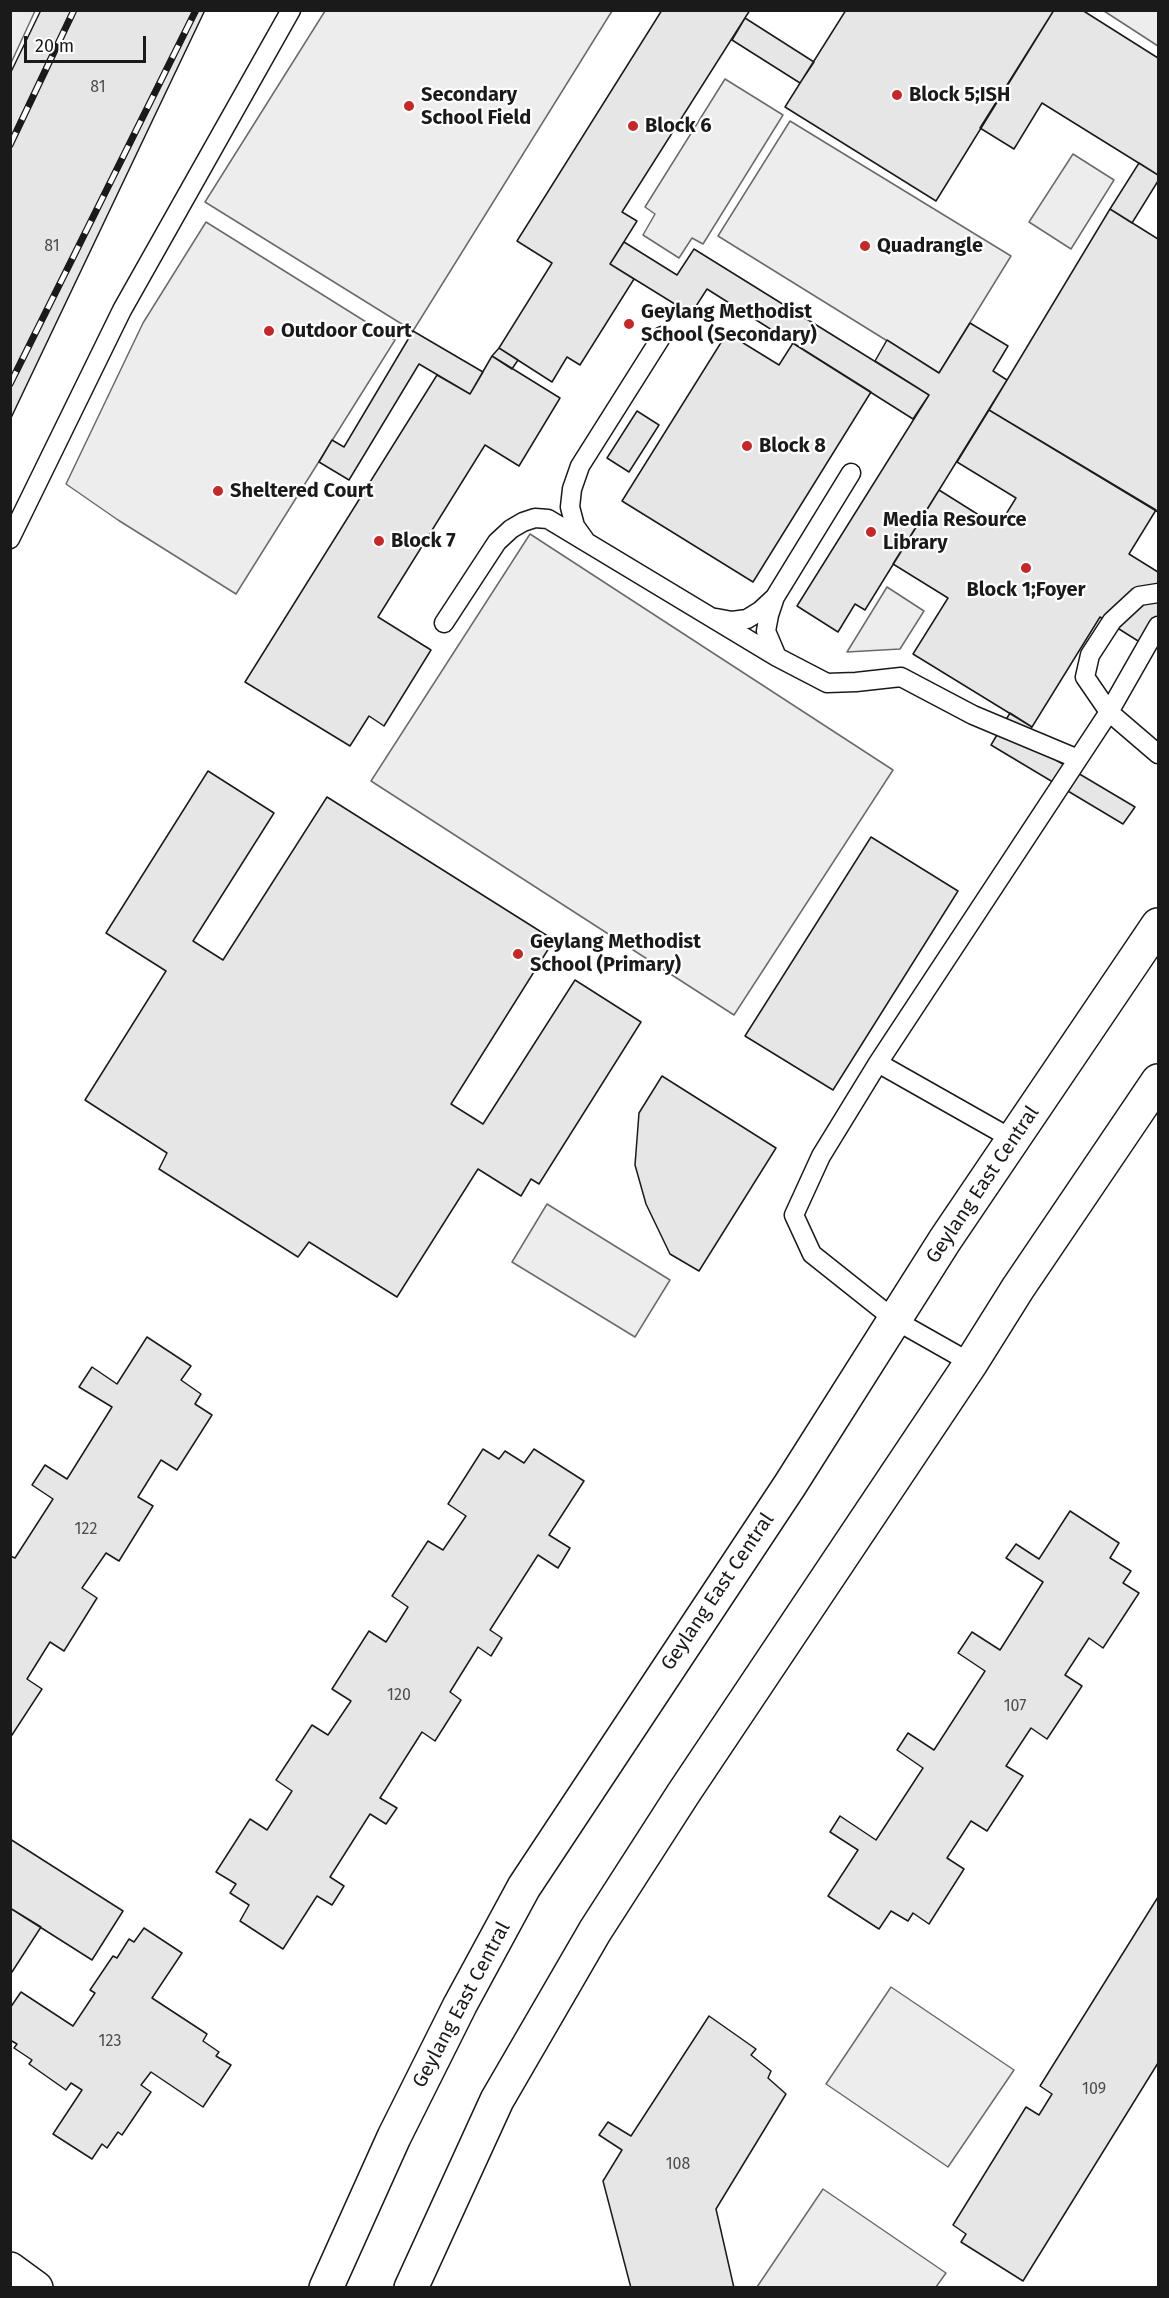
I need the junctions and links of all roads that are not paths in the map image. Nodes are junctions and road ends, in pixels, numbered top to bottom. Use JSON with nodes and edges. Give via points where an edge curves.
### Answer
{"nodes":[{"id":1,"x":291,"y":10,"type":"edge"},
{"id":2,"x":662,"y":336,"type":"dead end"},
{"id":3,"x":851,"y":473,"type":"dead end"},
{"id":4,"x":10,"y":539,"type":"edge"},
{"id":5,"x":586,"y":542,"type":"junction"},
{"id":6,"x":1158,"y":593,"type":"edge"},
{"id":7,"x":775,"y":597,"type":"junction"},
{"id":8,"x":708,"y":615,"type":"junction"},
{"id":9,"x":444,"y":623,"type":"dead end"},
{"id":10,"x":1158,"y":626,"type":"edge"},
{"id":11,"x":777,"y":657,"type":"junction"},
{"id":12,"x":1109,"y":712,"type":"junction"},
{"id":13,"x":1158,"y":754,"type":"edge"},
{"id":14,"x":1078,"y":759,"type":"junction"},
{"id":15,"x":1158,"y":925,"type":"edge"},
{"id":16,"x":878,"y":1063,"type":"junction"},
{"id":17,"x":1158,"y":1081,"type":"edge"},
{"id":18,"x":1014,"y":1140,"type":"junction"},
{"id":19,"x":895,"y":1320,"type":"junction"},
{"id":20,"x":971,"y":1363,"type":"junction"},
{"id":21,"x":10,"y":2270,"type":"edge"},
{"id":22,"x":36,"y":2288,"type":"edge"},
{"id":23,"x":326,"y":2288,"type":"edge"},
{"id":24,"x":411,"y":2288,"type":"edge"}],
"edges":[{"from":1,"to":4,"type":"lane","via":[[122,309]]},
{"from":2,"to":5,"type":"lane","via":[[580,466],[570,507],[575,526]]},
{"from":3,"to":7,"type":"lane"},
{"from":5,"to":8,"type":"lane"},
{"from":5,"to":9,"type":"lane","via":[[548,519],[523,522],[497,542]]},
{"from":6,"to":12,"type":"lane","via":[[1139,596],[1125,607],[1090,655],[1085,677]]},
{"from":7,"to":8,"type":"lane","via":[[747,619],[732,621]]},
{"from":7,"to":11,"type":"lane","via":[[766,632]]},
{"from":8,"to":11,"type":"lane"},
{"from":10,"to":12,"type":"lane"},
{"from":11,"to":14,"type":"lane","via":[[827,683],[901,677],[973,716]]},
{"from":12,"to":13,"type":"lane"},
{"from":12,"to":14,"type":"lane"},
{"from":14,"to":16,"type":"lane"},
{"from":15,"to":18,"type":"main road","name":"Geylang East Central"},
{"from":16,"to":18,"type":"lane"},
{"from":16,"to":19,"type":"lane","via":[[821,1156],[794,1215],[812,1254]]},
{"from":17,"to":20,"type":"main road"},
{"from":18,"to":19,"type":"main road","name":"Geylang East Central"},
{"from":19,"to":20,"type":"lane"},
{"from":19,"to":23,"type":"main road","name":"Geylang East Central","via":[[524,1887],[399,2127]]},
{"from":20,"to":24,"type":"main road","via":[[676,1803],[595,1931],[497,2100]]},
{"from":21,"to":22,"type":"main road"}]}
